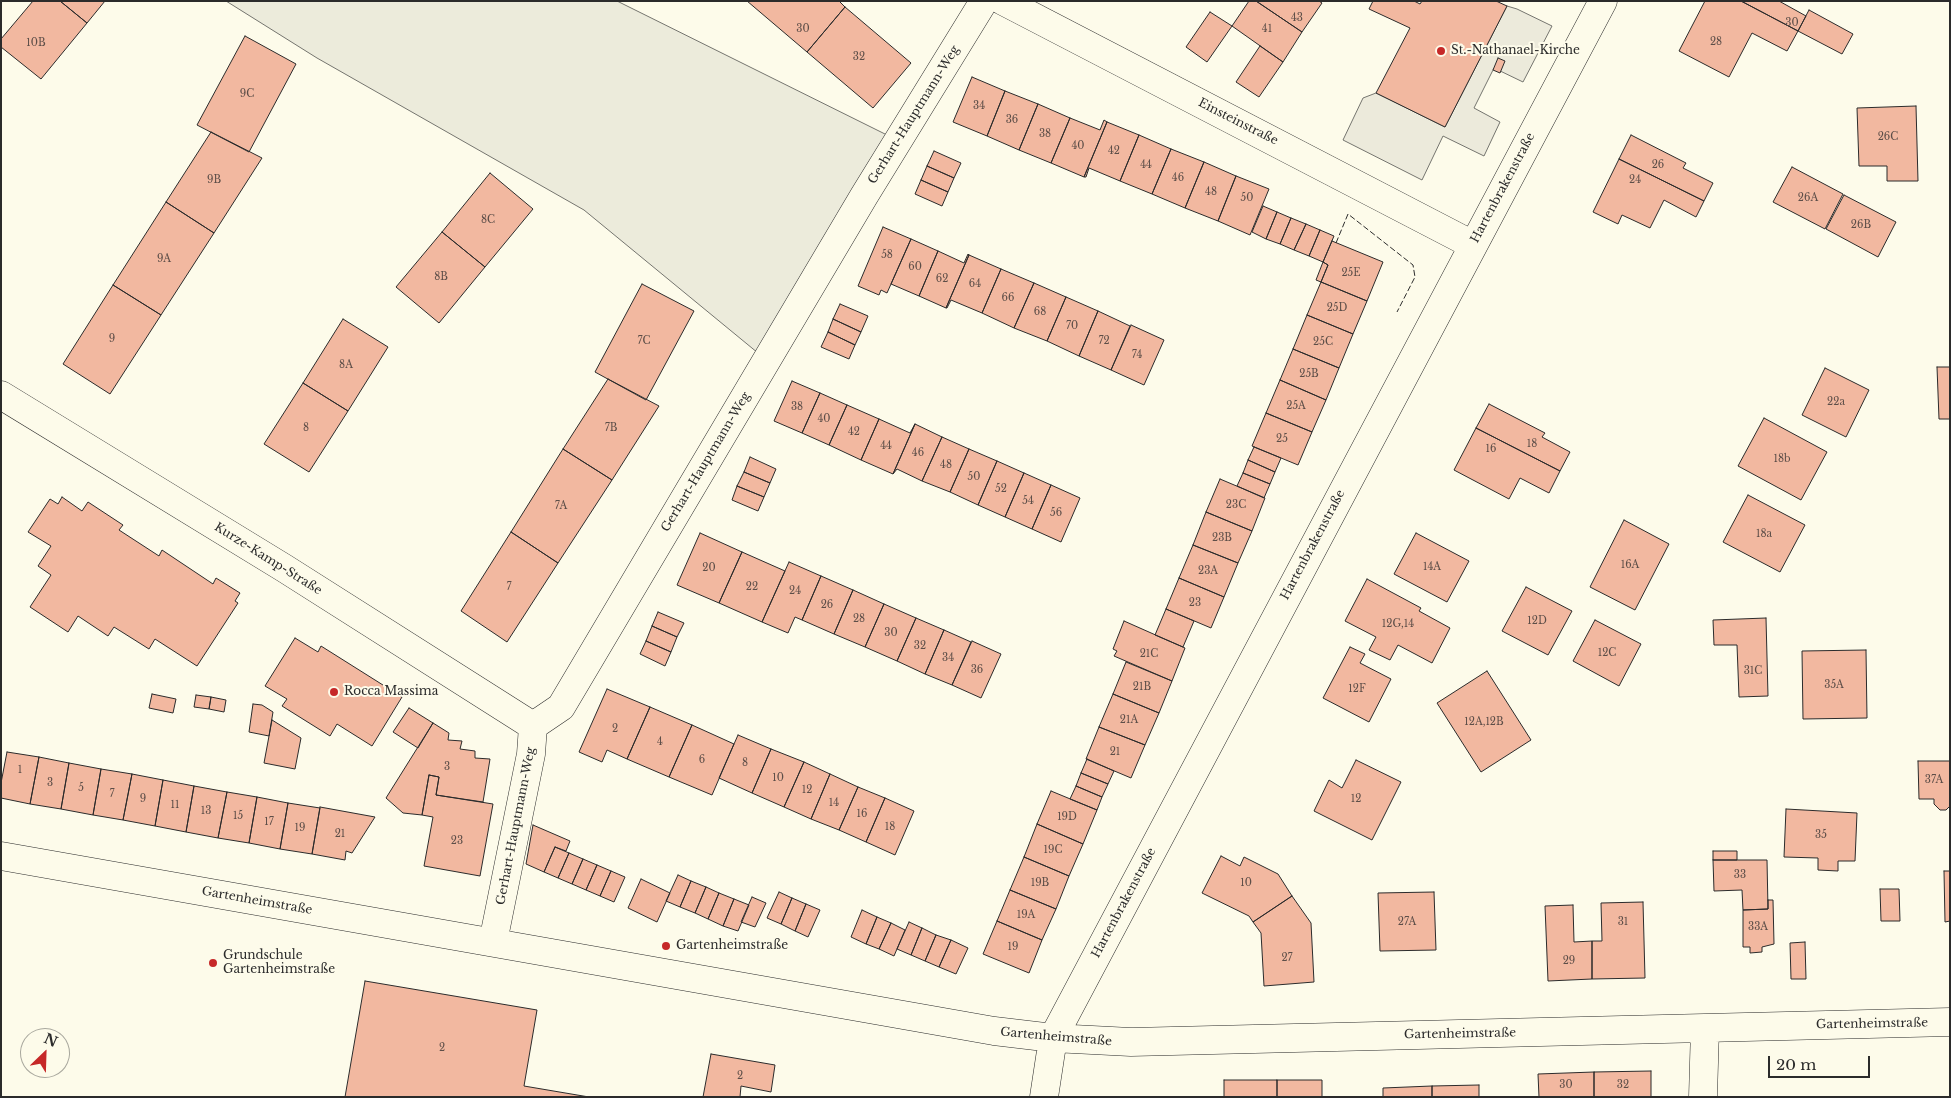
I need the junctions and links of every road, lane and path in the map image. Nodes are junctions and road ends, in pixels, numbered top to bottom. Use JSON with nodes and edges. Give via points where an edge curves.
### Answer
{"nodes":[{"id":1,"x":984,"y":1,"type":"edge"},
{"id":2,"x":1003,"y":1,"type":"edge"},
{"id":3,"x":1603,"y":1,"type":"edge"},
{"id":4,"x":1472,"y":245,"type":"junction"},
{"id":5,"x":2,"y":399,"type":"edge"},
{"id":6,"x":533,"y":726,"type":"junction"},
{"id":7,"x":1,"y":856,"type":"edge"},
{"id":8,"x":493,"y":942,"type":"junction"},
{"id":9,"x":1950,"y":1022,"type":"edge"},
{"id":10,"x":1705,"y":1028,"type":"junction"},
{"id":11,"x":1053,"y":1038,"type":"junction"},
{"id":12,"x":1044,"y":1097,"type":"edge"},
{"id":13,"x":1703,"y":1097,"type":"edge"}],
"edges":[{"from":1,"to":6,"type":"street","name":"Gerhart-Hauptmann-Weg","via":[[864,196],[561,707]]},
{"from":2,"to":4,"type":"street","name":"Einsteinstraße"},
{"from":3,"to":4,"type":"street","name":"Hartenbrakenstraße"},
{"from":4,"to":11,"type":"street","name":"Hartenbrakenstraße"},
{"from":5,"to":6,"type":"street","name":"Kurze-Kamp-Straße","via":[[284,568]]},
{"from":6,"to":8,"type":"street","name":"Gerhart-Hauptmann-Weg","via":[[531,754]]},
{"from":7,"to":8,"type":"street","name":"Gartenheimstraße"},
{"from":8,"to":11,"type":"street","name":"Gartenheimstraße","via":[[994,1031]]},
{"from":9,"to":10,"type":"street","name":"Gartenheimstraße"},
{"from":10,"to":11,"type":"street","name":"Gartenheimstraße","via":[[1131,1042]]},
{"from":10,"to":13,"type":"street"},
{"from":11,"to":12,"type":"street","name":"Hartenbrakenstraße"}]}
